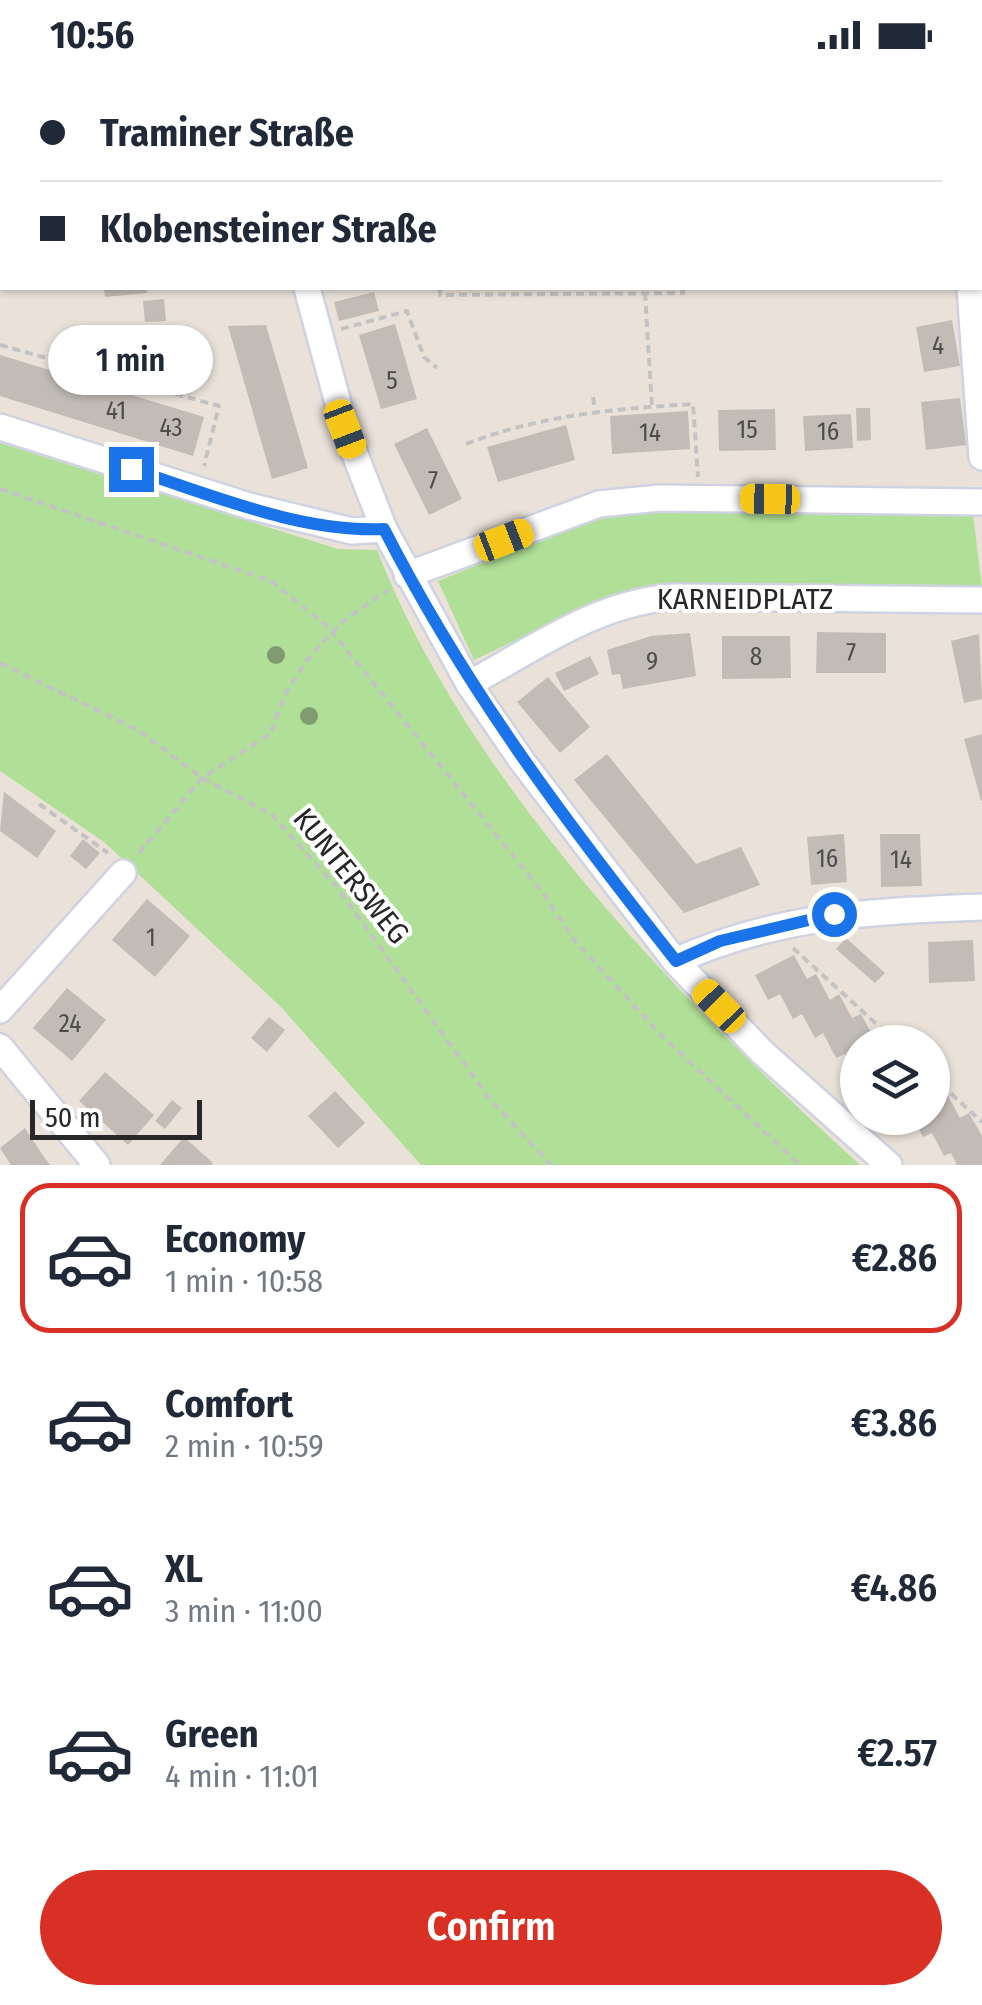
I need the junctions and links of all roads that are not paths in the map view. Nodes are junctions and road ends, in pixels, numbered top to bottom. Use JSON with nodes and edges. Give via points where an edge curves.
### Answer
{"nodes":[{"id":1,"x":309,"y":290,"type":"edge"},
{"id":2,"x":970,"y":290,"type":"edge"},
{"id":3,"x":0,"y":427,"type":"edge"},
{"id":4,"x":982,"y":457,"type":"edge"},
{"id":5,"x":982,"y":502,"type":"edge"},
{"id":6,"x":384,"y":529,"type":"junction"},
{"id":7,"x":408,"y":575,"type":"junction"},
{"id":8,"x":982,"y":600,"type":"edge"},
{"id":9,"x":469,"y":684,"type":"junction"},
{"id":10,"x":124,"y":873,"type":"road end"},
{"id":11,"x":982,"y":907,"type":"edge"},
{"id":12,"x":676,"y":961,"type":"junction"},
{"id":13,"x":0,"y":1010,"type":"edge"},
{"id":14,"x":0,"y":1048,"type":"edge"},
{"id":15,"x":97,"y":1165,"type":"edge"},
{"id":16,"x":890,"y":1165,"type":"edge"}],
"edges":[{"from":1,"to":6,"type":"street","via":[[345,429]]},
{"from":2,"to":4,"type":"street"},
{"from":3,"to":6,"type":"street","via":[[197,490],[352,531]]},
{"from":5,"to":7,"type":"street","via":[[700,498],[599,504]]},
{"from":6,"to":7,"type":"street"},
{"from":7,"to":9,"type":"street"},
{"from":8,"to":9,"type":"street","name":"KARNEIDPLATZ","via":[[629,602]]},
{"from":9,"to":12,"type":"street"},
{"from":10,"to":13,"type":"street"},
{"from":11,"to":12,"type":"street","via":[[834,914],[720,941]]},
{"from":12,"to":16,"type":"street","via":[[762,1052]]},
{"from":14,"to":15,"type":"street"}]}
